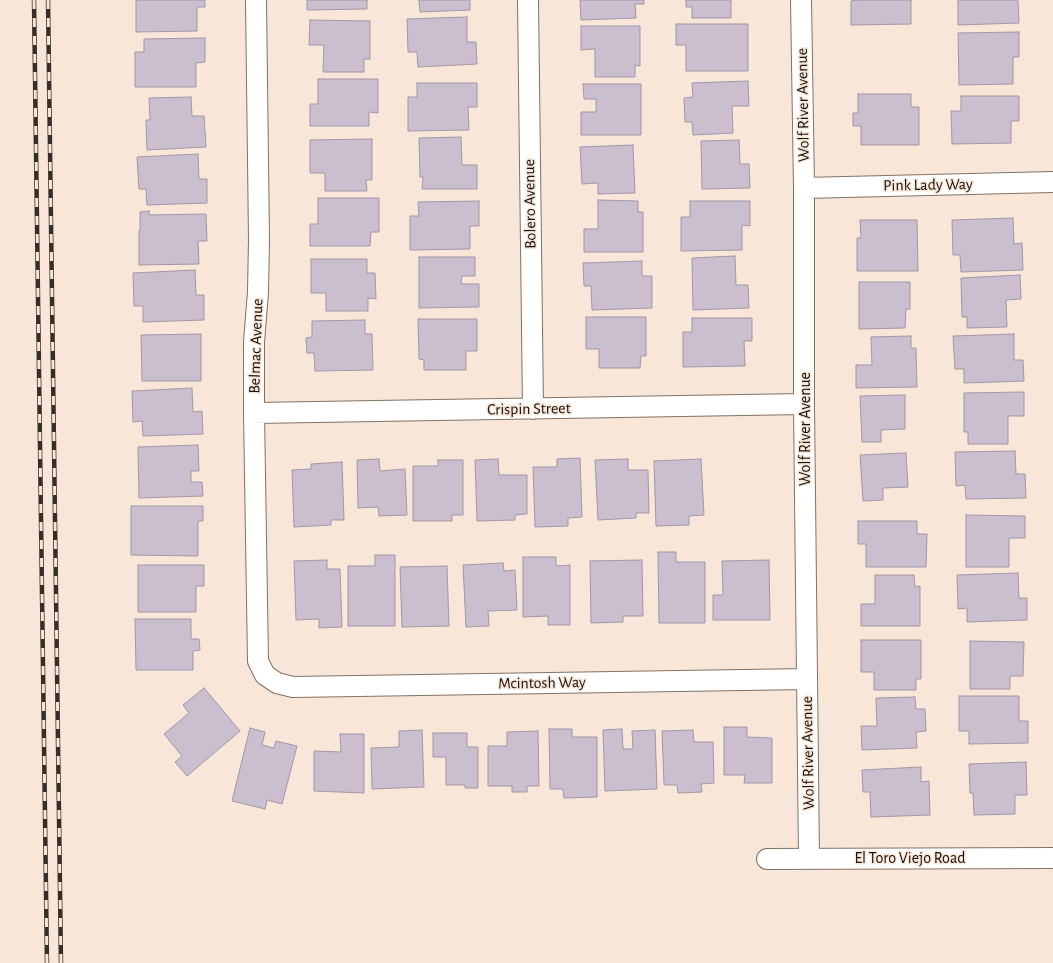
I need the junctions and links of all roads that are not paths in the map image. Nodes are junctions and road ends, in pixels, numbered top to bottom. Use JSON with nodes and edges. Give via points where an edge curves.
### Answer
{"nodes":[{"id":1,"x":256,"y":0,"type":"edge"},
{"id":2,"x":528,"y":0,"type":"edge"},
{"id":3,"x":801,"y":0,"type":"edge"},
{"id":4,"x":1053,"y":182,"type":"edge"},
{"id":5,"x":804,"y":188,"type":"junction"},
{"id":6,"x":804,"y":404,"type":"junction"},
{"id":7,"x":533,"y":409,"type":"junction"},
{"id":8,"x":254,"y":412,"type":"junction"},
{"id":9,"x":807,"y":679,"type":"junction"},
{"id":10,"x":277,"y":683,"type":"joint"},
{"id":11,"x":767,"y":858,"type":"dead end"},
{"id":12,"x":808,"y":858,"type":"junction"},
{"id":13,"x":1053,"y":858,"type":"edge"}],
"edges":[{"from":1,"to":8,"type":"street","name":"Belmac Avenue","via":[[259,240],[254,342]]},
{"from":2,"to":7,"type":"street","name":"Bolero Avenue"},
{"from":3,"to":5,"type":"street","name":"Wolf River Avenue"},
{"from":4,"to":5,"type":"street","name":"Pink Lady Way"},
{"from":5,"to":6,"type":"street","name":"Wolf River Avenue"},
{"from":6,"to":7,"type":"street","name":"Crispin Street"},
{"from":6,"to":9,"type":"street","name":"Wolf River Avenue"},
{"from":7,"to":8,"type":"street","name":"Crispin Street"},
{"from":8,"to":10,"type":"street","name":"Belmac Avenue","via":[[258,661],[265,675]]},
{"from":9,"to":10,"type":"street","name":"Mcintosh Way","via":[[293,687]]},
{"from":9,"to":12,"type":"street","name":"Wolf River Avenue"},
{"from":11,"to":12,"type":"street","name":"El Toro Viejo Road"},
{"from":12,"to":13,"type":"street","name":"El Toro Viejo Road"}]}
